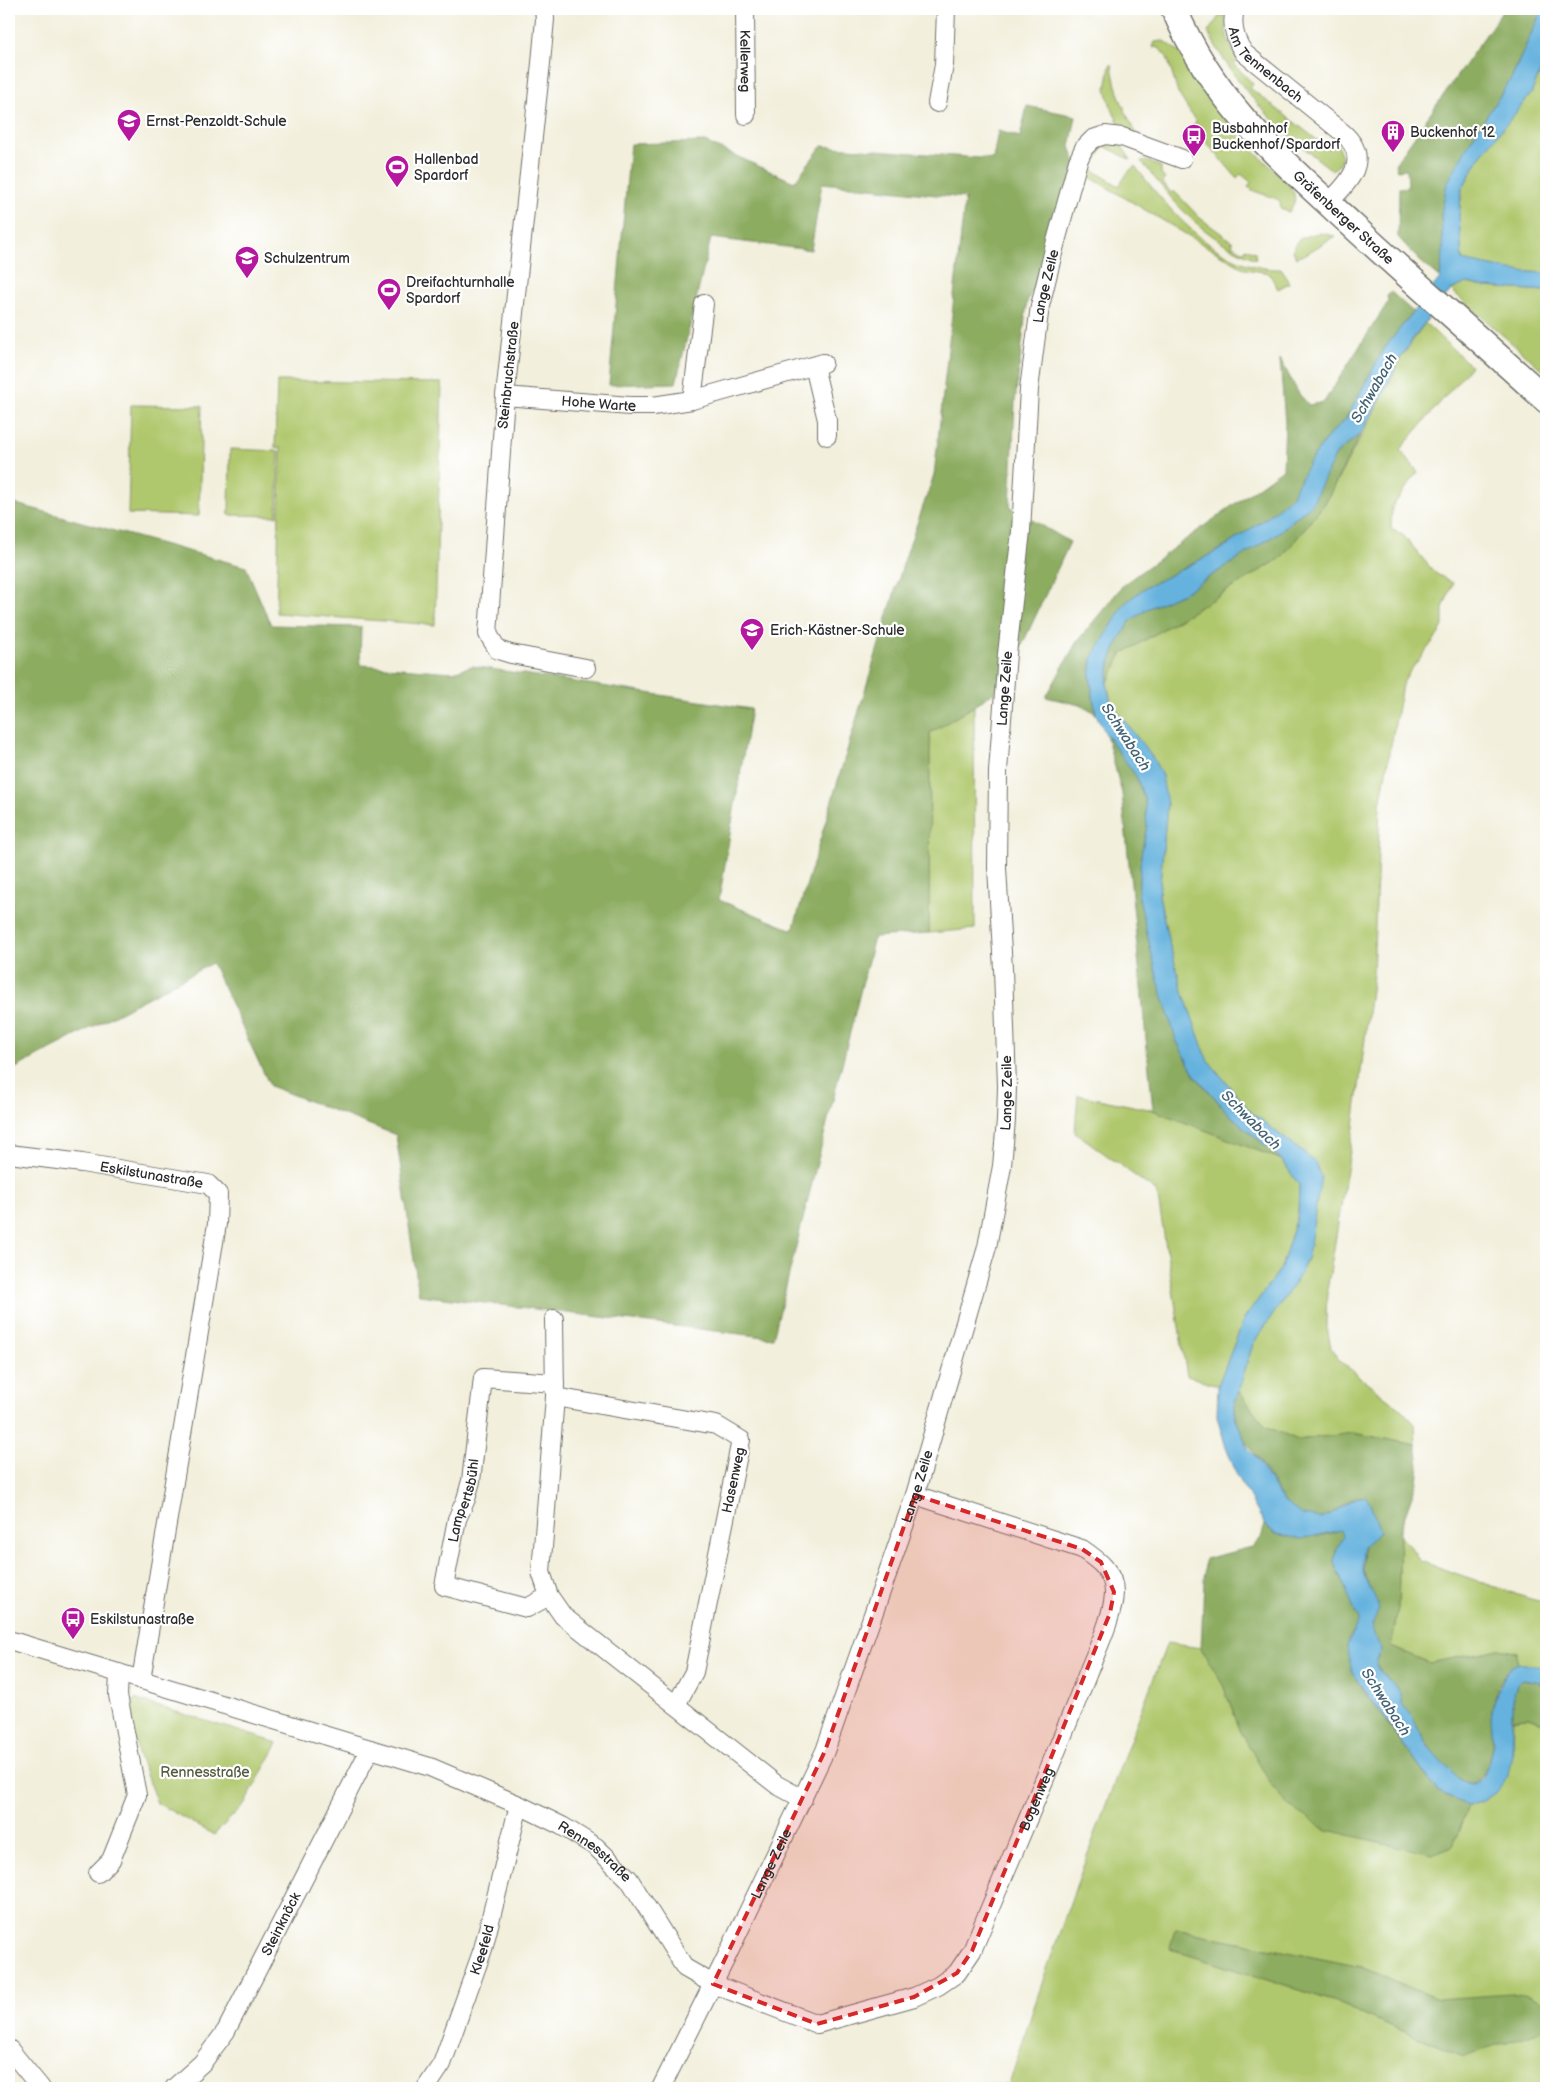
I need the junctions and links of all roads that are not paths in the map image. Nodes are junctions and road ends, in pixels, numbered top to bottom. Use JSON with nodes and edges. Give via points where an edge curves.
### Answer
{"nodes":[{"id":1,"x":544,"y":9,"type":"edge"},
{"id":2,"x":745,"y":9,"type":"edge"},
{"id":3,"x":946,"y":9,"type":"edge"},
{"id":4,"x":1174,"y":9,"type":"edge"},
{"id":5,"x":1236,"y":9,"type":"edge"},
{"id":6,"x":937,"y":103,"type":"dead end"},
{"id":7,"x":746,"y":115,"type":"dead end"},
{"id":8,"x":1182,"y":159,"type":"dead end"},
{"id":9,"x":1328,"y":204,"type":"junction"},
{"id":10,"x":704,"y":304,"type":"dead end"},
{"id":11,"x":505,"y":396,"type":"junction"},
{"id":12,"x":692,"y":400,"type":"junction"},
{"id":13,"x":1546,"y":400,"type":"edge"},
{"id":14,"x":827,"y":436,"type":"dead end"},
{"id":15,"x":586,"y":668,"type":"dead end"},
{"id":16,"x":9,"y":1154,"type":"edge"},
{"id":17,"x":554,"y":1319,"type":"dead end"},
{"id":18,"x":555,"y":1390,"type":"junction"},
{"id":19,"x":915,"y":1495,"type":"junction"},
{"id":20,"x":548,"y":1596,"type":"junction"},
{"id":21,"x":9,"y":1640,"type":"edge"},
{"id":22,"x":119,"y":1673,"type":"junction"},
{"id":23,"x":141,"y":1680,"type":"junction"},
{"id":24,"x":676,"y":1705,"type":"junction"},
{"id":25,"x":370,"y":1749,"type":"junction"},
{"id":26,"x":803,"y":1799,"type":"junction"},
{"id":27,"x":520,"y":1805,"type":"junction"},
{"id":28,"x":98,"y":1873,"type":"dead end"},
{"id":29,"x":713,"y":1984,"type":"junction"},
{"id":30,"x":9,"y":2048,"type":"edge"},
{"id":31,"x":41,"y":2088,"type":"edge"},
{"id":32,"x":174,"y":2088,"type":"edge"},
{"id":33,"x":426,"y":2088,"type":"edge"},
{"id":34,"x":661,"y":2088,"type":"edge"}],
"edges":[{"from":1,"to":11,"type":"street","name":"Steinbruchstraße"},
{"from":2,"to":7,"type":"street","name":"Kellerweg"},
{"from":3,"to":6,"type":"street","via":[[944,65]]},
{"from":4,"to":9,"type":"main road","name":"Gräfenberger Straße","via":[[1192,49],[1224,96],[1269,148]]},
{"from":5,"to":9,"type":"street","name":"Am Tennenbach","via":[[1234,33],[1244,53],[1343,133],[1354,147],[1357,159],[1352,175]]},
{"from":8,"to":19,"type":"street","name":"Lange Zeile","via":[[1122,137],[1109,135],[1090,141],[1078,161],[1040,306],[1029,390],[1021,531],[998,771],[997,839],[1007,1086],[1002,1166],[987,1246]]},
{"from":9,"to":13,"type":"main road","name":"Gräfenberger Straße"},
{"from":10,"to":12,"type":"street"},
{"from":11,"to":12,"type":"street","name":"Hohe Warte","via":[[641,407]]},
{"from":11,"to":15,"type":"street","name":"Steinbruchstraße","via":[[488,634],[498,650]]},
{"from":12,"to":14,"type":"street","name":"Hohe Warte","via":[[818,364]]},
{"from":16,"to":23,"type":"street","name":"Eskilstunastraße","via":[[208,1184],[218,1194],[216,1232]]},
{"from":17,"to":18,"type":"street"},
{"from":18,"to":20,"type":"street","via":[[541,1572]]},
{"from":18,"to":20,"type":"street","name":"Lampertsbühl","via":[[483,1378],[471,1481],[457,1519],[444,1586],[528,1608]]},
{"from":18,"to":24,"type":"street","name":"Hasenweg","via":[[716,1425],[741,1440],[694,1672]]},
{"from":19,"to":26,"type":"street","name":"Lange Zeile","via":[[825,1751]]},
{"from":19,"to":29,"type":"street","name":"Bogenweg","via":[[1082,1549],[1101,1562],[1110,1574],[1114,1592],[1110,1613],[1072,1711],[972,1951],[958,1973],[914,1997],[817,2024]]},
{"from":20,"to":24,"type":"street","via":[[563,1616]]},
{"from":21,"to":22,"type":"street","name":"Rennesstraße"},
{"from":22,"to":23,"type":"street","name":"Rennesstraße"},
{"from":22,"to":28,"type":"street","via":[[118,1695],[137,1795],[111,1860]]},
{"from":23,"to":25,"type":"street","name":"Rennesstraße"},
{"from":24,"to":26,"type":"street","via":[[777,1785]]},
{"from":25,"to":27,"type":"street","name":"Rennesstraße","via":[[430,1768]]},
{"from":25,"to":32,"type":"street","name":"Steinknöck","via":[[226,2031],[202,2063]]},
{"from":26,"to":29,"type":"street","name":"Lange Zeile"},
{"from":27,"to":29,"type":"street","name":"Rennesstraße","via":[[596,1847],[629,1879],[685,1968]]},
{"from":27,"to":33,"type":"street","name":"Kleefeld","via":[[483,1949],[442,2064]]},
{"from":29,"to":34,"type":"street","name":"Lange Zeile"},
{"from":30,"to":31,"type":"street"}]}
